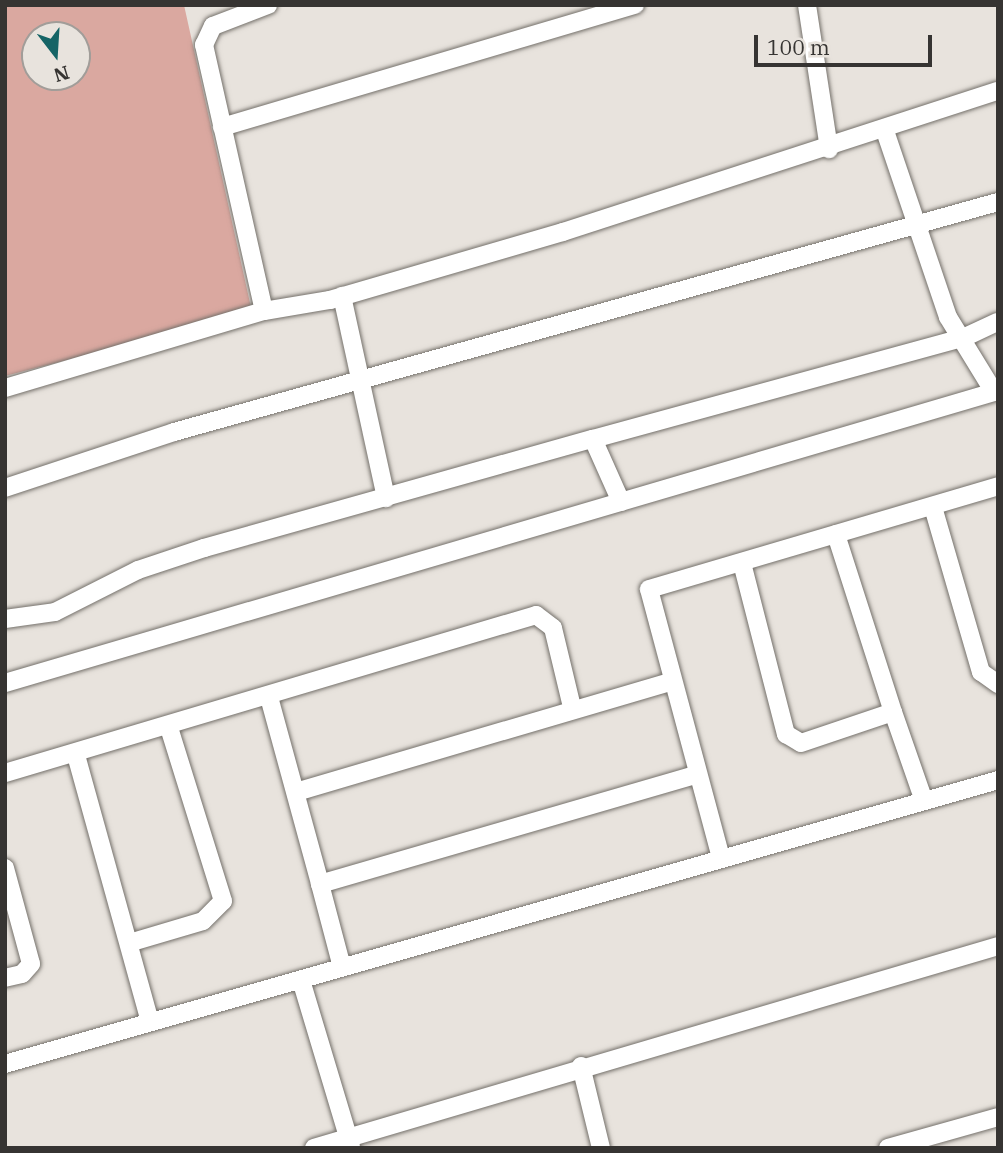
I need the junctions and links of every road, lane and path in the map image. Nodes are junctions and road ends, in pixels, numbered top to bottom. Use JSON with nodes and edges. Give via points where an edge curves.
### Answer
{"nodes":[{"id":1,"x":268,"y":5,"type":"edge"},
{"id":2,"x":635,"y":5,"type":"edge"},
{"id":3,"x":807,"y":5,"type":"edge"},
{"id":4,"x":998,"y":91,"type":"edge"},
{"id":5,"x":222,"y":127,"type":"junction"},
{"id":6,"x":885,"y":131,"type":"junction"},
{"id":7,"x":829,"y":149,"type":"junction"},
{"id":8,"x":998,"y":202,"type":"edge"},
{"id":9,"x":918,"y":224,"type":"junction"},
{"id":10,"x":342,"y":296,"type":"junction"},
{"id":11,"x":264,"y":311,"type":"junction"},
{"id":12,"x":998,"y":323,"type":"edge"},
{"id":13,"x":963,"y":338,"type":"junction"},
{"id":14,"x":365,"y":384,"type":"junction"},
{"id":15,"x":5,"y":388,"type":"edge"},
{"id":16,"x":996,"y":392,"type":"edge"},
{"id":17,"x":593,"y":439,"type":"junction"},
{"id":18,"x":998,"y":486,"type":"edge"},
{"id":19,"x":5,"y":488,"type":"edge"},
{"id":20,"x":386,"y":498,"type":"junction"},
{"id":21,"x":621,"y":502,"type":"junction"},
{"id":22,"x":933,"y":507,"type":"junction"},
{"id":23,"x":836,"y":534,"type":"junction"},
{"id":24,"x":742,"y":562,"type":"junction"},
{"id":25,"x":5,"y":618,"type":"edge"},
{"id":26,"x":672,"y":681,"type":"junction"},
{"id":27,"x":5,"y":683,"type":"edge"},
{"id":28,"x":998,"y":684,"type":"edge"},
{"id":29,"x":269,"y":697,"type":"junction"},
{"id":30,"x":572,"y":707,"type":"junction"},
{"id":31,"x":892,"y":712,"type":"junction"},
{"id":32,"x":169,"y":728,"type":"junction"},
{"id":33,"x":76,"y":755,"type":"junction"},
{"id":34,"x":5,"y":773,"type":"edge"},
{"id":35,"x":696,"y":775,"type":"junction"},
{"id":36,"x":998,"y":780,"type":"edge"},
{"id":37,"x":296,"y":792,"type":"junction"},
{"id":38,"x":924,"y":801,"type":"junction"},
{"id":39,"x":721,"y":858,"type":"junction"},
{"id":40,"x":5,"y":868,"type":"edge"},
{"id":41,"x":320,"y":884,"type":"junction"},
{"id":42,"x":129,"y":943,"type":"junction"},
{"id":43,"x":998,"y":946,"type":"edge"},
{"id":44,"x":342,"y":967,"type":"junction"},
{"id":45,"x":5,"y":978,"type":"edge"},
{"id":46,"x":300,"y":979,"type":"junction"},
{"id":47,"x":150,"y":1022,"type":"junction"},
{"id":48,"x":5,"y":1064,"type":"edge"},
{"id":49,"x":581,"y":1066,"type":"junction"},
{"id":50,"x":998,"y":1116,"type":"edge"},
{"id":51,"x":349,"y":1143,"type":"edge"},
{"id":52,"x":314,"y":1148,"type":"edge"},
{"id":53,"x":601,"y":1148,"type":"edge"},
{"id":54,"x":888,"y":1148,"type":"edge"}],
"edges":[{"from":1,"to":5,"type":"street","via":[[213,26],[204,45]]},
{"from":2,"to":5,"type":"street"},
{"from":3,"to":7,"type":"street"},
{"from":4,"to":6,"type":"street"},
{"from":5,"to":11,"type":"street"},
{"from":6,"to":7,"type":"street"},
{"from":6,"to":9,"type":"street"},
{"from":7,"to":10,"type":"street"},
{"from":8,"to":9,"type":"street"},
{"from":9,"to":13,"type":"street","via":[[944,306]]},
{"from":9,"to":14,"type":"street"},
{"from":10,"to":11,"type":"street"},
{"from":10,"to":14,"type":"street"},
{"from":11,"to":15,"type":"street"},
{"from":12,"to":13,"type":"street"},
{"from":13,"to":16,"type":"street"},
{"from":13,"to":17,"type":"street"},
{"from":14,"to":19,"type":"street","via":[[174,432]]},
{"from":14,"to":20,"type":"street"},
{"from":16,"to":21,"type":"street"},
{"from":17,"to":20,"type":"street"},
{"from":17,"to":21,"type":"street"},
{"from":18,"to":22,"type":"street"},
{"from":20,"to":25,"type":"street","via":[[138,570],[55,612]]},
{"from":21,"to":27,"type":"street"},
{"from":22,"to":23,"type":"street"},
{"from":22,"to":28,"type":"street","via":[[981,671]]},
{"from":23,"to":24,"type":"street"},
{"from":23,"to":31,"type":"street"},
{"from":24,"to":26,"type":"street","via":[[649,589]]},
{"from":24,"to":31,"type":"street","via":[[792,741]]},
{"from":26,"to":30,"type":"street"},
{"from":26,"to":35,"type":"street"},
{"from":29,"to":30,"type":"street","via":[[536,615],[553,628]]},
{"from":29,"to":32,"type":"street"},
{"from":29,"to":37,"type":"street"},
{"from":30,"to":37,"type":"street"},
{"from":31,"to":38,"type":"street"},
{"from":32,"to":33,"type":"street"},
{"from":32,"to":42,"type":"street","via":[[223,901],[203,921]]},
{"from":33,"to":34,"type":"street"},
{"from":33,"to":42,"type":"street"},
{"from":35,"to":39,"type":"street"},
{"from":35,"to":41,"type":"street"},
{"from":36,"to":38,"type":"street"},
{"from":37,"to":41,"type":"street"},
{"from":38,"to":39,"type":"street"},
{"from":39,"to":44,"type":"street"},
{"from":40,"to":45,"type":"street","via":[[31,964],[22,974]]},
{"from":41,"to":44,"type":"street"},
{"from":42,"to":47,"type":"street"},
{"from":43,"to":49,"type":"street"},
{"from":44,"to":46,"type":"street"},
{"from":46,"to":47,"type":"street"},
{"from":46,"to":51,"type":"street"},
{"from":47,"to":48,"type":"street"},
{"from":49,"to":51,"type":"street"},
{"from":49,"to":53,"type":"street"},
{"from":50,"to":54,"type":"street"},
{"from":51,"to":52,"type":"street"}]}
